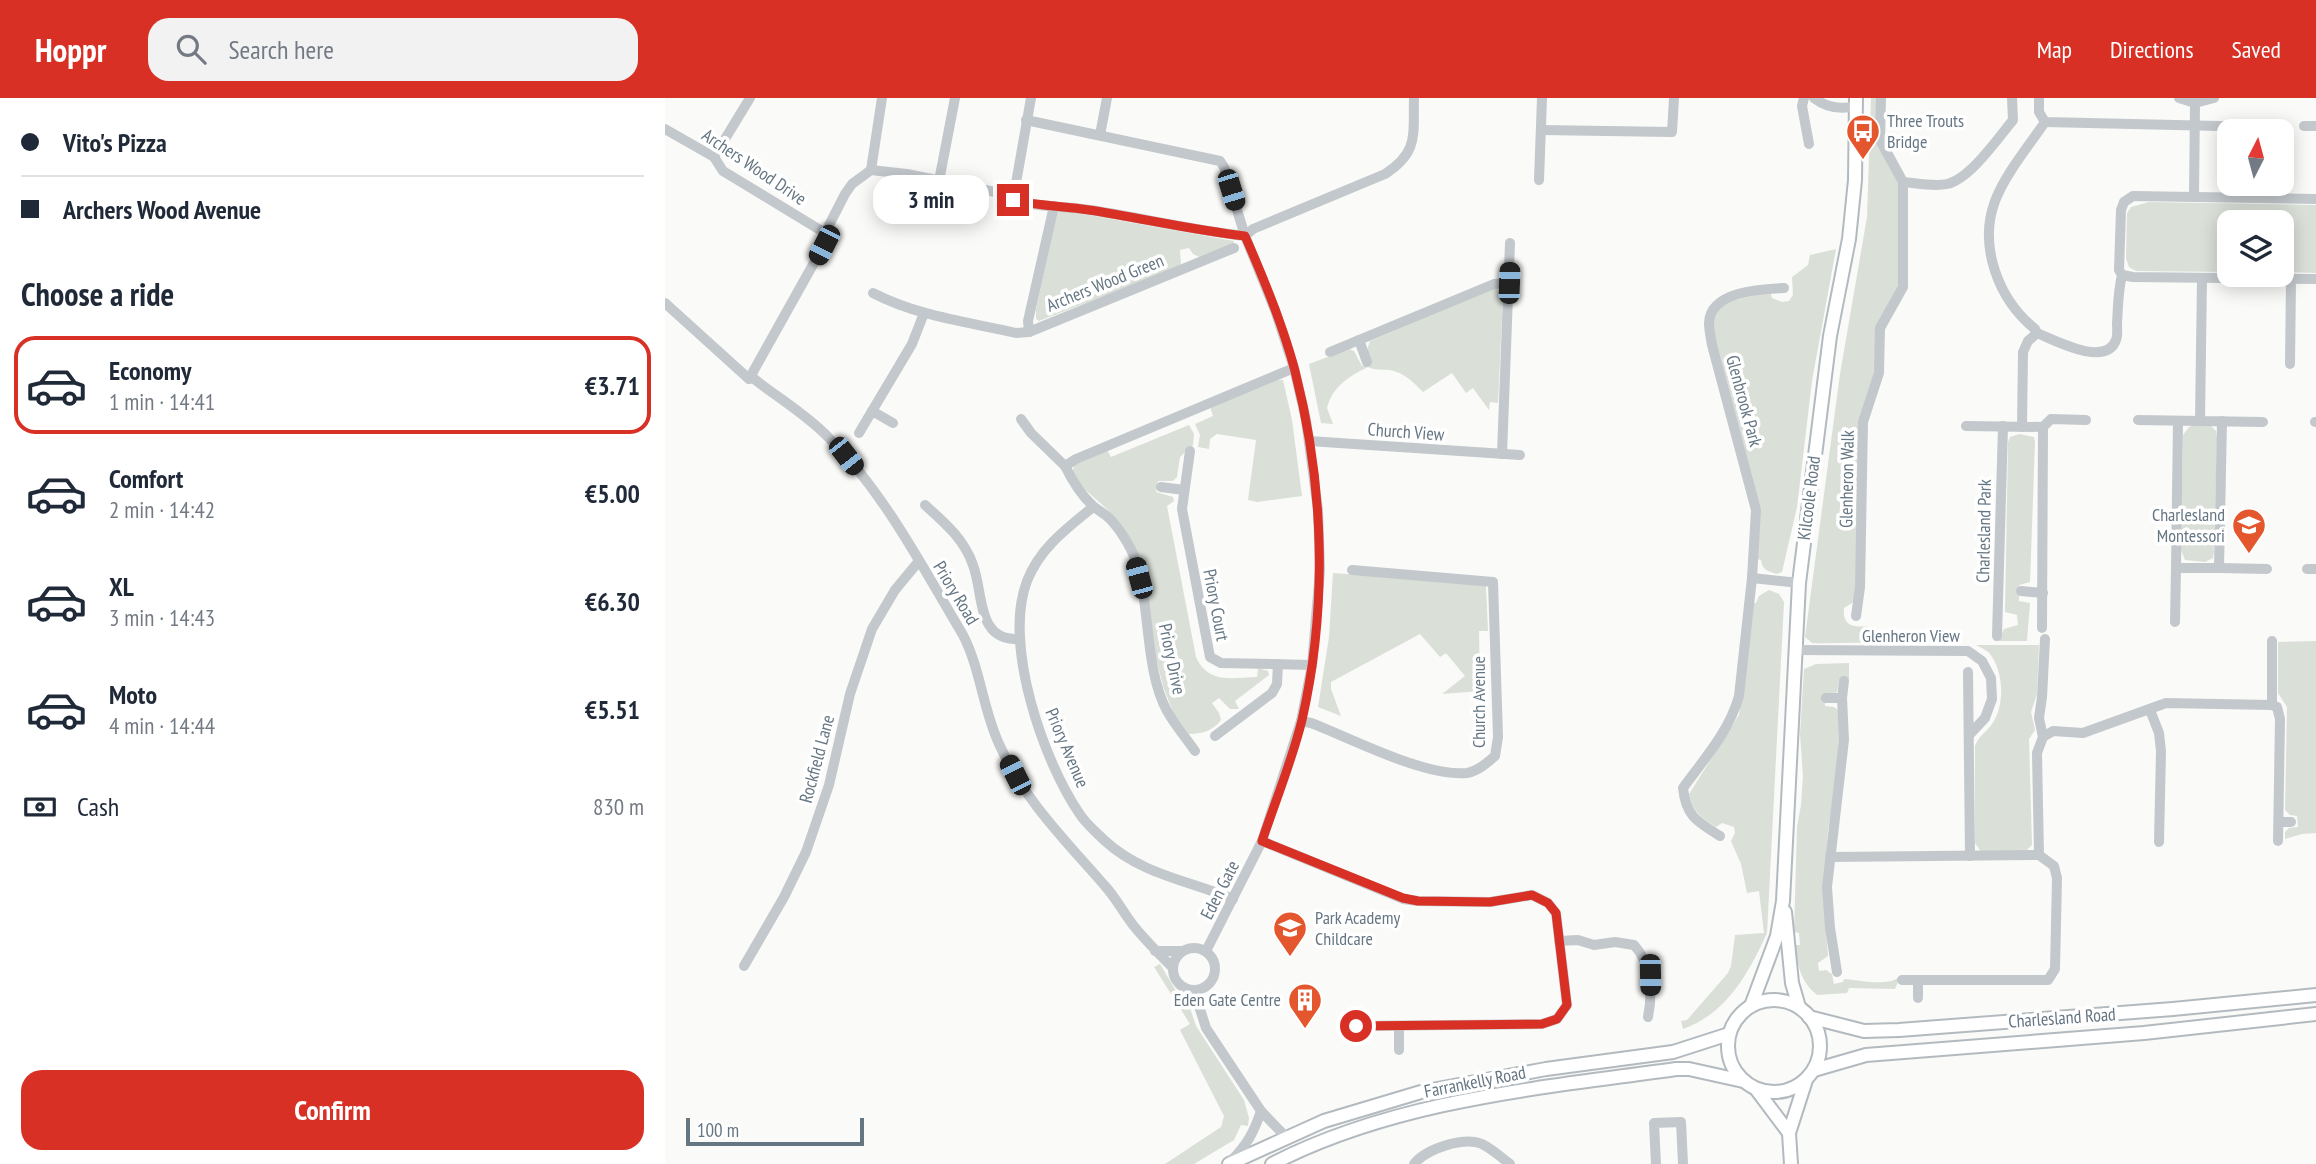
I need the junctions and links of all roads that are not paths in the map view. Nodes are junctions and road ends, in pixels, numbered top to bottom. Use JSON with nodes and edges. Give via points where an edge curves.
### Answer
{"nodes":[{"id":1,"x":750,"y":98,"type":"edge"},
{"id":2,"x":882,"y":98,"type":"edge"},
{"id":3,"x":955,"y":98,"type":"edge"},
{"id":4,"x":1031,"y":98,"type":"edge"},
{"id":5,"x":1107,"y":98,"type":"edge"},
{"id":6,"x":1414,"y":98,"type":"edge"},
{"id":7,"x":1542,"y":98,"type":"edge"},
{"id":8,"x":1674,"y":98,"type":"edge"},
{"id":9,"x":1804,"y":98,"type":"edge"},
{"id":10,"x":1814,"y":98,"type":"edge"},
{"id":11,"x":1881,"y":98,"type":"edge"},
{"id":12,"x":2012,"y":98,"type":"edge"},
{"id":13,"x":2039,"y":98,"type":"edge"},
{"id":14,"x":2179,"y":98,"type":"edge"},
{"id":15,"x":2214,"y":98,"type":"edge"},
{"id":16,"x":1856,"y":102,"type":"edge"},
{"id":17,"x":2195,"y":103,"type":"junction"},
{"id":18,"x":1026,"y":120,"type":"junction"},
{"id":19,"x":2045,"y":122,"type":"junction"},
{"id":20,"x":2195,"y":126,"type":"junction"},
{"id":21,"x":2217,"y":126,"type":"edge"},
{"id":22,"x":2304,"y":126,"type":"dead end"},
{"id":23,"x":2316,"y":126,"type":"edge"},
{"id":24,"x":665,"y":129,"type":"edge"},
{"id":25,"x":1541,"y":130,"type":"junction"},
{"id":26,"x":1100,"y":135,"type":"junction"},
{"id":27,"x":1809,"y":144,"type":"dead end"},
{"id":28,"x":714,"y":157,"type":"junction"},
{"id":29,"x":871,"y":170,"type":"junction"},
{"id":30,"x":1539,"y":180,"type":"dead end"},
{"id":31,"x":939,"y":181,"type":"junction"},
{"id":32,"x":1903,"y":182,"type":"junction"},
{"id":33,"x":2195,"y":196,"type":"junction"},
{"id":34,"x":2316,"y":199,"type":"edge"},
{"id":35,"x":1013,"y":200,"type":"junction"},
{"id":36,"x":1053,"y":206,"type":"junction"},
{"id":37,"x":825,"y":233,"type":"junction"},
{"id":38,"x":1245,"y":236,"type":"junction"},
{"id":39,"x":1510,"y":243,"type":"dead end"},
{"id":40,"x":1234,"y":248,"type":"dead end"},
{"id":41,"x":2122,"y":275,"type":"junction"},
{"id":42,"x":2203,"y":278,"type":"junction"},
{"id":43,"x":2217,"y":278,"type":"edge"},
{"id":44,"x":2294,"y":279,"type":"edge"},
{"id":45,"x":2316,"y":279,"type":"edge"},
{"id":46,"x":1509,"y":283,"type":"junction"},
{"id":47,"x":2291,"y":287,"type":"edge"},
{"id":48,"x":1784,"y":288,"type":"dead end"},
{"id":49,"x":873,"y":293,"type":"dead end"},
{"id":50,"x":665,"y":303,"type":"edge"},
{"id":51,"x":924,"y":313,"type":"junction"},
{"id":52,"x":1029,"y":332,"type":"junction"},
{"id":53,"x":2037,"y":333,"type":"junction"},
{"id":54,"x":1359,"y":340,"type":"junction"},
{"id":55,"x":1330,"y":352,"type":"dead end"},
{"id":56,"x":1367,"y":362,"type":"dead end"},
{"id":57,"x":2290,"y":364,"type":"dead end"},
{"id":58,"x":1294,"y":368,"type":"junction"},
{"id":59,"x":749,"y":379,"type":"junction"},
{"id":60,"x":872,"y":411,"type":"junction"},
{"id":61,"x":1021,"y":419,"type":"dead end"},
{"id":62,"x":2086,"y":420,"type":"dead end"},
{"id":63,"x":2138,"y":420,"type":"dead end"},
{"id":64,"x":2178,"y":421,"type":"junction"},
{"id":65,"x":2200,"y":421,"type":"junction"},
{"id":66,"x":2222,"y":421,"type":"junction"},
{"id":67,"x":2263,"y":422,"type":"dead end"},
{"id":68,"x":893,"y":423,"type":"dead end"},
{"id":69,"x":1966,"y":425,"type":"dead end"},
{"id":70,"x":2003,"y":426,"type":"junction"},
{"id":71,"x":2022,"y":427,"type":"junction"},
{"id":72,"x":2043,"y":427,"type":"junction"},
{"id":73,"x":859,"y":433,"type":"dead end"},
{"id":74,"x":1309,"y":441,"type":"junction"},
{"id":75,"x":1190,"y":451,"type":"dead end"},
{"id":76,"x":1501,"y":454,"type":"junction"},
{"id":77,"x":1520,"y":455,"type":"dead end"},
{"id":78,"x":1065,"y":466,"type":"junction"},
{"id":79,"x":1161,"y":487,"type":"dead end"},
{"id":80,"x":1184,"y":491,"type":"junction"},
{"id":81,"x":926,"y":505,"type":"dead end"},
{"id":82,"x":1093,"y":507,"type":"junction"},
{"id":83,"x":919,"y":561,"type":"junction"},
{"id":84,"x":2176,"y":568,"type":"junction"},
{"id":85,"x":2220,"y":568,"type":"junction"},
{"id":86,"x":2267,"y":569,"type":"dead end"},
{"id":87,"x":1352,"y":570,"type":"dead end"},
{"id":88,"x":1752,"y":578,"type":"junction"},
{"id":89,"x":1799,"y":583,"type":"junction"},
{"id":90,"x":2021,"y":592,"type":"dead end"},
{"id":91,"x":2043,"y":593,"type":"junction"},
{"id":92,"x":1856,"y":616,"type":"dead end"},
{"id":93,"x":2175,"y":622,"type":"dead end"},
{"id":94,"x":2042,"y":628,"type":"dead end"},
{"id":95,"x":1997,"y":636,"type":"dead end"},
{"id":96,"x":1020,"y":639,"type":"junction"},
{"id":97,"x":2045,"y":639,"type":"dead end"},
{"id":98,"x":2272,"y":641,"type":"dead end"},
{"id":99,"x":1795,"y":650,"type":"junction"},
{"id":100,"x":1278,"y":664,"type":"junction"},
{"id":101,"x":1312,"y":665,"type":"junction"},
{"id":102,"x":1968,"y":672,"type":"dead end"},
{"id":103,"x":1844,"y":681,"type":"dead end"},
{"id":104,"x":1826,"y":698,"type":"dead end"},
{"id":105,"x":1842,"y":698,"type":"junction"},
{"id":106,"x":2272,"y":705,"type":"junction"},
{"id":107,"x":2150,"y":710,"type":"junction"},
{"id":108,"x":1301,"y":721,"type":"junction"},
{"id":109,"x":1970,"y":734,"type":"junction"},
{"id":110,"x":1215,"y":736,"type":"dead end"},
{"id":111,"x":2043,"y":737,"type":"junction"},
{"id":112,"x":1195,"y":751,"type":"dead end"},
{"id":113,"x":2279,"y":822,"type":"junction"},
{"id":114,"x":2291,"y":822,"type":"dead end"},
{"id":115,"x":1720,"y":836,"type":"dead end"},
{"id":116,"x":1262,"y":841,"type":"junction"},
{"id":117,"x":2278,"y":841,"type":"dead end"},
{"id":118,"x":2159,"y":842,"type":"dead end"},
{"id":119,"x":2039,"y":855,"type":"junction"},
{"id":120,"x":1970,"y":856,"type":"junction"},
{"id":121,"x":1830,"y":857,"type":"junction"},
{"id":122,"x":1233,"y":899,"type":"junction"},
{"id":123,"x":1783,"y":901,"type":"junction"},
{"id":124,"x":1559,"y":941,"type":"junction"},
{"id":125,"x":1155,"y":951,"type":"junction"},
{"id":126,"x":1183,"y":951,"type":"junction"},
{"id":127,"x":1206,"y":951,"type":"junction"},
{"id":128,"x":744,"y":966,"type":"dead end"},
{"id":129,"x":1173,"y":968,"type":"junction"},
{"id":130,"x":1837,"y":972,"type":"dead end"},
{"id":131,"x":1902,"y":980,"type":"dead end"},
{"id":132,"x":1917,"y":980,"type":"junction"},
{"id":133,"x":1194,"y":990,"type":"junction"},
{"id":134,"x":2316,"y":995,"type":"edge"},
{"id":135,"x":1918,"y":998,"type":"dead end"},
{"id":136,"x":1751,"y":1006,"type":"junction"},
{"id":137,"x":1798,"y":1007,"type":"junction"},
{"id":138,"x":2316,"y":1014,"type":"edge"},
{"id":139,"x":1648,"y":1017,"type":"dead end"},
{"id":140,"x":1809,"y":1017,"type":"junction"},
{"id":141,"x":1356,"y":1026,"type":"dead end"},
{"id":142,"x":1399,"y":1026,"type":"junction"},
{"id":143,"x":1729,"y":1034,"type":"junction"},
{"id":144,"x":1399,"y":1050,"type":"dead end"},
{"id":145,"x":1810,"y":1075,"type":"junction"},
{"id":146,"x":1743,"y":1081,"type":"junction"},
{"id":147,"x":1756,"y":1089,"type":"junction"},
{"id":148,"x":1261,"y":1111,"type":"junction"},
{"id":149,"x":1789,"y":1133,"type":"junction"},
{"id":150,"x":1286,"y":1137,"type":"junction"},
{"id":151,"x":1229,"y":1164,"type":"edge"},
{"id":152,"x":1272,"y":1164,"type":"edge"},
{"id":153,"x":1414,"y":1164,"type":"edge"},
{"id":154,"x":1510,"y":1164,"type":"edge"},
{"id":155,"x":1656,"y":1164,"type":"edge"},
{"id":156,"x":1683,"y":1164,"type":"edge"},
{"id":157,"x":1791,"y":1164,"type":"edge"}],
"edges":[{"from":1,"to":28,"type":"street"},
{"from":2,"to":29,"type":"street"},
{"from":3,"to":31,"type":"street"},
{"from":4,"to":18,"type":"street"},
{"from":5,"to":26,"type":"street"},
{"from":6,"to":38,"type":"street","via":[[1413,136],[1402,163]]},
{"from":7,"to":25,"type":"street"},
{"from":8,"to":25,"type":"street","via":[[1672,132]]},
{"from":9,"to":27,"type":"street"},
{"from":10,"to":16,"type":"street","via":[[1825,106],[1847,108]]},
{"from":11,"to":32,"type":"street","name":"Glenheron Walk","via":[[1881,140]]},
{"from":12,"to":32,"type":"street","via":[[2013,120],[1959,179],[1945,185]]},
{"from":13,"to":19,"type":"street"},
{"from":14,"to":17,"type":"street"},
{"from":15,"to":17,"type":"street"},
{"from":16,"to":89,"type":"main road","name":"Kilcoole Road","via":[[1849,239],[1830,337]]},
{"from":17,"to":20,"type":"street"},
{"from":18,"to":26,"type":"street"},
{"from":18,"to":35,"type":"street"},
{"from":19,"to":20,"type":"street"},
{"from":19,"to":53,"type":"street","via":[[2003,184],[1990,228],[1996,277],[2013,308]]},
{"from":20,"to":21,"type":"street"},
{"from":20,"to":33,"type":"street"},
{"from":22,"to":23,"type":"street"},
{"from":24,"to":28,"type":"street","name":"Archers Wood Drive"},
{"from":25,"to":30,"type":"street"},
{"from":26,"to":38,"type":"street","name":"Eden Gate","via":[[1220,161]]},
{"from":28,"to":37,"type":"street","name":"Archers Wood Drive","via":[[723,170]]},
{"from":29,"to":31,"type":"street"},
{"from":29,"to":37,"type":"street","via":[[852,184]]},
{"from":31,"to":35,"type":"street","via":[[1000,193]]},
{"from":32,"to":92,"type":"street","name":"Glenheron Walk","via":[[1903,287],[1880,328],[1879,373],[1863,422]]},
{"from":33,"to":34,"type":"street"},
{"from":33,"to":41,"type":"street","via":[[2133,196],[2124,202],[2119,242]]},
{"from":35,"to":36,"type":"street"},
{"from":36,"to":38,"type":"street"},
{"from":36,"to":52,"type":"street","name":"Archers Wood Green"},
{"from":37,"to":59,"type":"street","via":[[824,245]]},
{"from":38,"to":58,"type":"street","name":"Eden Gate"},
{"from":39,"to":46,"type":"street"},
{"from":40,"to":52,"type":"street","name":"Archers Wood Green"},
{"from":41,"to":42,"type":"street"},
{"from":41,"to":53,"type":"street","via":[[2116,340],[2110,349],[2089,352]]},
{"from":42,"to":43,"type":"street"},
{"from":42,"to":65,"type":"street"},
{"from":44,"to":45,"type":"street"},
{"from":46,"to":54,"type":"street","via":[[1494,284]]},
{"from":46,"to":76,"type":"street"},
{"from":47,"to":57,"type":"street"},
{"from":48,"to":88,"type":"street","name":"Glenbrook Park","via":[[1736,294],[1718,304],[1709,321],[1756,510]]},
{"from":49,"to":51,"type":"street"},
{"from":50,"to":59,"type":"street","name":"Priory Road"},
{"from":51,"to":52,"type":"street"},
{"from":51,"to":60,"type":"street","via":[[912,344]]},
{"from":53,"to":71,"type":"street","via":[[2023,352]]},
{"from":54,"to":55,"type":"street"},
{"from":54,"to":56,"type":"street"},
{"from":58,"to":74,"type":"street","name":"Eden Gate"},
{"from":58,"to":78,"type":"street"},
{"from":59,"to":83,"type":"street","name":"Priory Road","via":[[829,437],[871,488]]},
{"from":60,"to":68,"type":"street"},
{"from":60,"to":73,"type":"street"},
{"from":61,"to":78,"type":"street","name":"Priory Drive"},
{"from":62,"to":72,"type":"street","via":[[2051,419]]},
{"from":63,"to":64,"type":"street"},
{"from":64,"to":65,"type":"street"},
{"from":64,"to":84,"type":"street"},
{"from":65,"to":66,"type":"street"},
{"from":66,"to":67,"type":"street"},
{"from":66,"to":85,"type":"street"},
{"from":69,"to":70,"type":"street"},
{"from":70,"to":71,"type":"street"},
{"from":70,"to":95,"type":"street","name":"Charlesland Park"},
{"from":71,"to":72,"type":"street"},
{"from":72,"to":91,"type":"street"},
{"from":74,"to":76,"type":"street","name":"Church View"},
{"from":74,"to":101,"type":"street","name":"Eden Gate","via":[[1320,570]]},
{"from":75,"to":80,"type":"street","name":"Priory Court"},
{"from":76,"to":77,"type":"street","name":"Church View"},
{"from":78,"to":82,"type":"street","name":"Priory Drive"},
{"from":79,"to":80,"type":"street"},
{"from":80,"to":100,"type":"street","name":"Priory Court","via":[[1182,509],[1210,657],[1221,663]]},
{"from":81,"to":96,"type":"street","via":[[956,533],[973,564],[985,619],[992,630],[1007,640]]},
{"from":82,"to":96,"type":"street","name":"Priory Avenue","via":[[1054,538],[1037,560],[1021,606]]},
{"from":82,"to":112,"type":"street","name":"Priory Drive","via":[[1108,517],[1134,557],[1159,687],[1167,710]]},
{"from":83,"to":125,"type":"street","name":"Priory Road","via":[[973,654],[999,744],[1015,775],[1054,831],[1107,888]]},
{"from":83,"to":128,"type":"street","name":"Rockfield Lane","via":[[872,629],[806,852]]},
{"from":84,"to":85,"type":"street"},
{"from":84,"to":93,"type":"street"},
{"from":85,"to":86,"type":"street"},
{"from":87,"to":108,"type":"street","name":"Church Avenue","via":[[1493,582],[1495,756],[1469,773],[1430,770]]},
{"from":88,"to":89,"type":"street"},
{"from":88,"to":115,"type":"street","name":"Glenbrook Park","via":[[1734,713],[1682,788],[1693,819]]},
{"from":89,"to":99,"type":"main road","name":"Kilcoole Road"},
{"from":90,"to":91,"type":"street"},
{"from":91,"to":94,"type":"street"},
{"from":96,"to":122,"type":"street","name":"Priory Avenue","via":[[1029,695],[1041,731],[1080,815],[1136,864]]},
{"from":97,"to":111,"type":"street","via":[[2039,718]]},
{"from":98,"to":106,"type":"street"},
{"from":99,"to":109,"type":"street","name":"Glenheron View","via":[[1968,651],[1982,661],[1991,678],[1992,699],[1985,718]]},
{"from":99,"to":123,"type":"main road","name":"Kilcoole Road"},
{"from":100,"to":101,"type":"street","name":"Priory Court"},
{"from":100,"to":110,"type":"street","via":[[1272,692]]},
{"from":101,"to":108,"type":"street","name":"Eden Gate"},
{"from":102,"to":109,"type":"street"},
{"from":103,"to":105,"type":"street"},
{"from":104,"to":105,"type":"street"},
{"from":105,"to":121,"type":"street","via":[[1845,740]]},
{"from":106,"to":107,"type":"street","via":[[2166,703]]},
{"from":106,"to":113,"type":"street","via":[[2280,719]]},
{"from":107,"to":111,"type":"street","via":[[2083,733],[2053,731]]},
{"from":107,"to":118,"type":"street","via":[[2161,751]]},
{"from":108,"to":116,"type":"street","name":"Eden Gate"},
{"from":109,"to":120,"type":"street"},
{"from":111,"to":119,"type":"street","via":[[2037,753]]},
{"from":113,"to":114,"type":"street"},
{"from":113,"to":117,"type":"street"},
{"from":116,"to":122,"type":"street","name":"Eden Gate"},
{"from":116,"to":124,"type":"street","via":[[1410,900],[1490,902],[1532,895],[1556,913]]},
{"from":119,"to":120,"type":"street"},
{"from":119,"to":132,"type":"street","via":[[2054,866],[2057,878],[2055,969],[2048,979]]},
{"from":120,"to":121,"type":"street"},
{"from":121,"to":130,"type":"street","via":[[1827,887]]},
{"from":122,"to":127,"type":"street","name":"Eden Gate"},
{"from":123,"to":136,"type":"main road","via":[[1777,936]]},
{"from":123,"to":137,"type":"main road"},
{"from":124,"to":139,"type":"street","via":[[1634,945],[1644,956],[1650,975]]},
{"from":124,"to":142,"type":"street","via":[[1567,1005],[1557,1019],[1542,1024]]},
{"from":125,"to":126,"type":"street"},
{"from":125,"to":129,"type":"street","name":"Priory Road"},
{"from":126,"to":127,"type":"street"},
{"from":126,"to":129,"type":"street"},
{"from":127,"to":133,"type":"street","via":[[1214,961],[1215,974],[1208,985]]},
{"from":129,"to":133,"type":"street","via":[[1181,986]]},
{"from":131,"to":132,"type":"street"},
{"from":132,"to":135,"type":"street"},
{"from":133,"to":148,"type":"street","via":[[1206,1028]]},
{"from":134,"to":140,"type":"main road","name":"Charlesland Road","via":[[1899,1030],[1864,1031]]},
{"from":136,"to":137,"type":"main road","via":[[1775,1000]]},
{"from":136,"to":143,"type":"main road","via":[[1741,1013]]},
{"from":137,"to":140,"type":"main road"},
{"from":138,"to":145,"type":"main road","name":"Charlesland Road","via":[[1875,1054]]},
{"from":140,"to":145,"type":"main road","via":[[1820,1043]]},
{"from":141,"to":142,"type":"street"},
{"from":142,"to":144,"type":"street"},
{"from":143,"to":146,"type":"main road","via":[[1729,1060]]},
{"from":143,"to":150,"type":"main road","name":"Farrankelly Road","via":[[1673,1052],[1421,1092]]},
{"from":145,"to":147,"type":"main road","via":[[1784,1091]]},
{"from":145,"to":149,"type":"main road"},
{"from":146,"to":147,"type":"main road"},
{"from":146,"to":152,"type":"main road","name":"Farrankelly Road","via":[[1676,1069],[1547,1087],[1387,1119]]},
{"from":147,"to":149,"type":"main road"},
{"from":148,"to":150,"type":"street"},
{"from":148,"to":151,"type":"street","via":[[1253,1134]]},
{"from":149,"to":157,"type":"main road"},
{"from":150,"to":151,"type":"main road","name":"Farrankelly Road"},
{"from":153,"to":154,"type":"street","via":[[1431,1150],[1471,1142],[1480,1143]]},
{"from":155,"to":156,"type":"street","via":[[1654,1122],[1681,1122]]}]}
